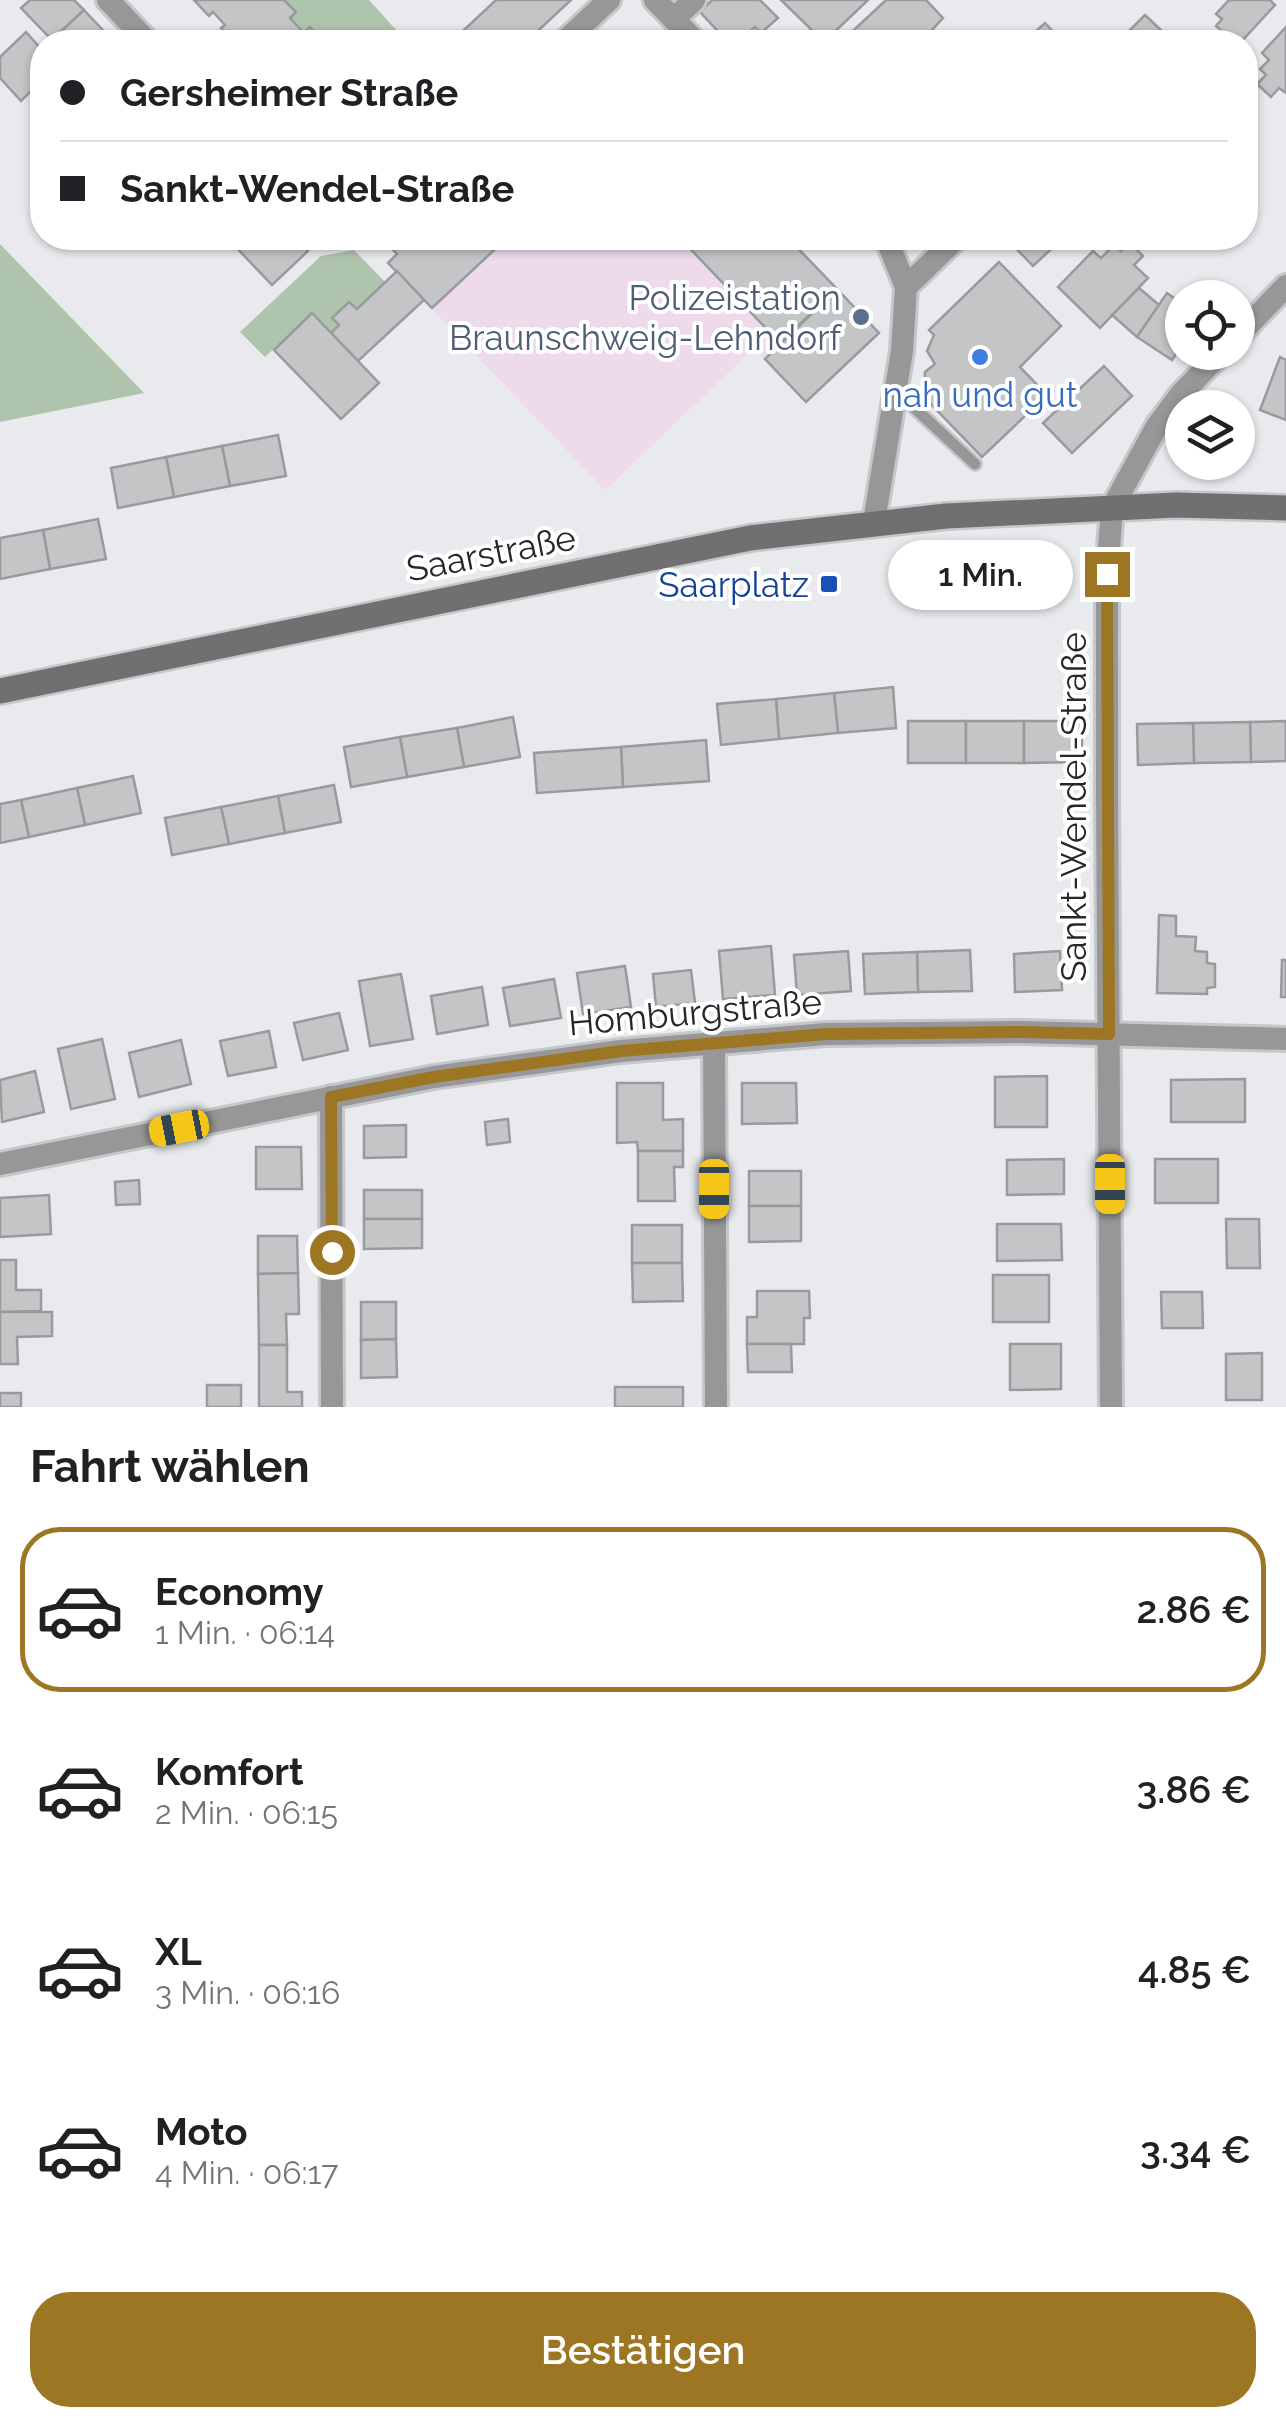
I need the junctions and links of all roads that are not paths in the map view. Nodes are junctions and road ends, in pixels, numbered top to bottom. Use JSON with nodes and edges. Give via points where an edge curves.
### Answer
{"nodes":[{"id":1,"x":108,"y":0,"type":"edge"},
{"id":2,"x":608,"y":0,"type":"edge"},
{"id":3,"x":655,"y":0,"type":"edge"},
{"id":4,"x":694,"y":0,"type":"edge"},
{"id":5,"x":674,"y":19,"type":"junction"},
{"id":6,"x":137,"y":30,"type":"edge"},
{"id":7,"x":577,"y":30,"type":"edge"},
{"id":8,"x":685,"y":30,"type":"edge"},
{"id":9,"x":891,"y":250,"type":"edge"},
{"id":10,"x":945,"y":250,"type":"edge"},
{"id":11,"x":1286,"y":286,"type":"edge"},
{"id":12,"x":906,"y":287,"type":"junction"},
{"id":13,"x":1255,"y":318,"type":"edge"},
{"id":14,"x":1204,"y":370,"type":"edge"},
{"id":15,"x":894,"y":389,"type":"junction"},
{"id":16,"x":976,"y":464,"type":"dead end"},
{"id":17,"x":1112,"y":508,"type":"junction"},
{"id":18,"x":1286,"y":508,"type":"edge"},
{"id":19,"x":874,"y":522,"type":"junction"},
{"id":20,"x":0,"y":691,"type":"edge"},
{"id":21,"x":1109,"y":1034,"type":"junction"},
{"id":22,"x":1286,"y":1039,"type":"edge"},
{"id":23,"x":714,"y":1044,"type":"junction"},
{"id":24,"x":331,"y":1097,"type":"junction"},
{"id":25,"x":0,"y":1164,"type":"edge"},
{"id":26,"x":332,"y":1407,"type":"edge"},
{"id":27,"x":716,"y":1407,"type":"edge"},
{"id":28,"x":1111,"y":1407,"type":"edge"}],
"edges":[{"from":1,"to":6,"type":"street"},
{"from":2,"to":7,"type":"street"},
{"from":3,"to":5,"type":"street"},
{"from":4,"to":5,"type":"street"},
{"from":5,"to":8,"type":"street"},
{"from":9,"to":12,"type":"street"},
{"from":10,"to":12,"type":"street"},
{"from":11,"to":13,"type":"street"},
{"from":12,"to":15,"type":"street"},
{"from":14,"to":17,"type":"street","via":[[1158,426]]},
{"from":15,"to":16,"type":"lane"},
{"from":15,"to":19,"type":"street"},
{"from":17,"to":18,"type":"street"},
{"from":17,"to":19,"type":"street","name":"Saarstraße"},
{"from":17,"to":21,"type":"street","name":"Sankt-Wendel-Straße"},
{"from":19,"to":20,"type":"street","name":"Saarstraße","via":[[720,543]]},
{"from":21,"to":22,"type":"street","name":"Homburgstraße"},
{"from":21,"to":23,"type":"street","name":"Homburgstraße","via":[[826,1034]]},
{"from":21,"to":28,"type":"street","name":"Sankt-Wendel-Straße"},
{"from":23,"to":24,"type":"street","name":"Homburgstraße","via":[[452,1074]]},
{"from":23,"to":27,"type":"street"},
{"from":24,"to":25,"type":"street","name":"Homburgstraße"},
{"from":24,"to":26,"type":"street"}]}
